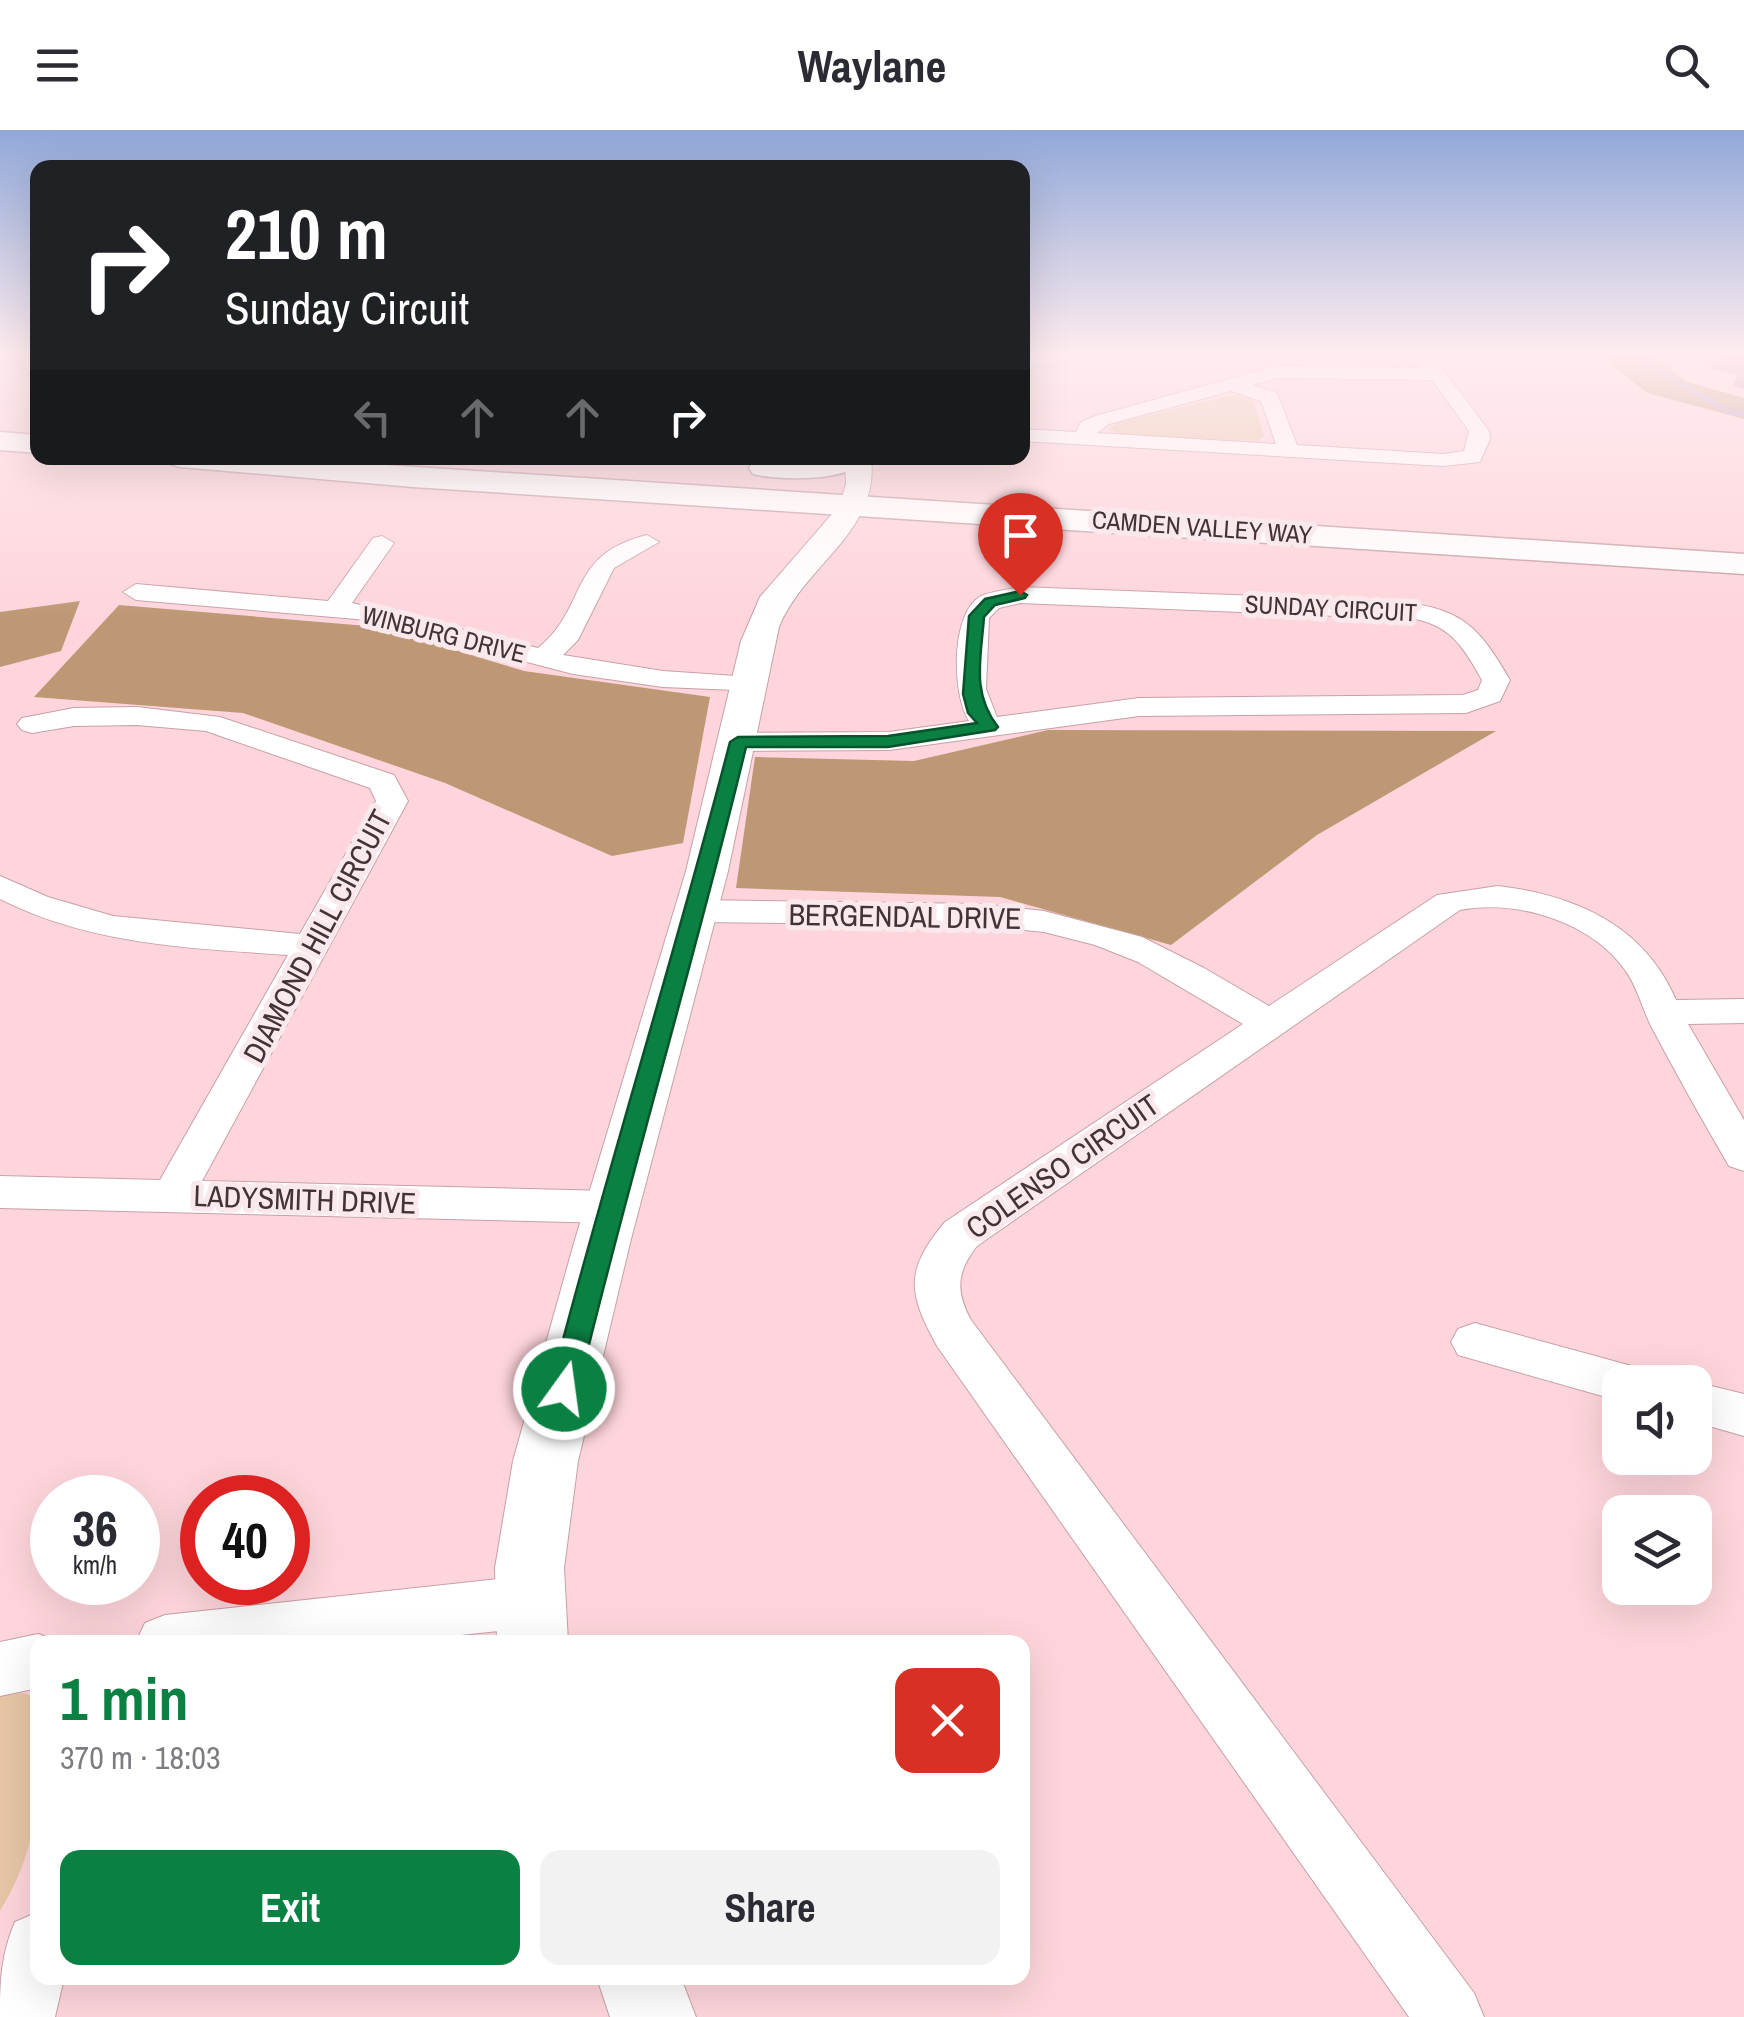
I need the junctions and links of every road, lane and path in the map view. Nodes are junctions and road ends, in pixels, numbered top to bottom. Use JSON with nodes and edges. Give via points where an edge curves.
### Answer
{"nodes":[{"id":1,"x":1120,"y":441,"type":"edge"},
{"id":2,"x":1286,"y":441,"type":"edge"},
{"id":3,"x":1480,"y":441,"type":"edge"},
{"id":4,"x":0,"y":442,"type":"edge"},
{"id":5,"x":30,"y":444,"type":"edge"},
{"id":6,"x":1290,"y":451,"type":"junction"},
{"id":7,"x":262,"y":465,"type":"edge"},
{"id":8,"x":527,"y":465,"type":"edge"},
{"id":9,"x":639,"y":465,"type":"edge"},
{"id":10,"x":852,"y":488,"type":"edge"},
{"id":11,"x":647,"y":542,"type":"dead end"},
{"id":12,"x":382,"y":543,"type":"dead end"},
{"id":13,"x":1744,"y":543,"type":"edge"},
{"id":14,"x":1744,"y":564,"type":"edge"},
{"id":15,"x":136,"y":592,"type":"dead end"},
{"id":16,"x":335,"y":609,"type":"junction"},
{"id":17,"x":542,"y":658,"type":"junction"},
{"id":18,"x":750,"y":685,"type":"junction"},
{"id":19,"x":32,"y":724,"type":"dead end"},
{"id":20,"x":989,"y":727,"type":"junction"},
{"id":21,"x":738,"y":742,"type":"junction"},
{"id":22,"x":0,"y":886,"type":"edge"},
{"id":23,"x":696,"y":910,"type":"junction"},
{"id":24,"x":314,"y":946,"type":"junction"},
{"id":25,"x":1744,"y":1011,"type":"edge"},
{"id":26,"x":1663,"y":1012,"type":"junction"},
{"id":27,"x":1270,"y":1024,"type":"junction"},
{"id":28,"x":1744,"y":1156,"type":"edge"},
{"id":29,"x":0,"y":1192,"type":"edge"},
{"id":30,"x":174,"y":1195,"type":"junction"},
{"id":31,"x":610,"y":1207,"type":"junction"},
{"id":32,"x":1476,"y":1342,"type":"dead end"},
{"id":33,"x":1602,"y":1377,"type":"edge"},
{"id":34,"x":1712,"y":1406,"type":"edge"},
{"id":35,"x":1744,"y":1414,"type":"edge"},
{"id":36,"x":530,"y":1622,"type":"edge"},
{"id":37,"x":292,"y":1635,"type":"edge"},
{"id":38,"x":30,"y":1663,"type":"edge"},
{"id":39,"x":0,"y":1669,"type":"edge"},
{"id":40,"x":642,"y":1985,"type":"edge"},
{"id":41,"x":653,"y":2017,"type":"edge"},
{"id":42,"x":1450,"y":2017,"type":"edge"}],
"edges":[{"from":1,"to":6,"type":"street"},
{"from":2,"to":6,"type":"street"},
{"from":3,"to":6,"type":"street","via":[[1472,457],[1443,460]]},
{"from":4,"to":5,"type":"main road"},
{"from":7,"to":10,"type":"main road","name":"CAMDEN VALLEY WAY","via":[[413,478]]},
{"from":8,"to":10,"type":"main road","name":"CAMDEN VALLEY WAY"},
{"from":9,"to":10,"type":"main road","via":[[828,468]]},
{"from":10,"to":13,"type":"main road","name":"CAMDEN VALLEY WAY"},
{"from":10,"to":14,"type":"main road","name":"CAMDEN VALLEY WAY","via":[[1275,532]]},
{"from":10,"to":18,"type":"street","via":[[773,600]]},
{"from":11,"to":17,"type":"street","via":[[604,563],[565,640]]},
{"from":12,"to":16,"type":"street"},
{"from":15,"to":16,"type":"street","name":"WINBURG DRIVE"},
{"from":16,"to":17,"type":"street","name":"WINBURG DRIVE","via":[[400,618]]},
{"from":17,"to":18,"type":"street","name":"WINBURG DRIVE","via":[[662,679]]},
{"from":18,"to":21,"type":"street"},
{"from":19,"to":24,"type":"street","name":"DIAMOND HILL CIRCUIT","via":[[121,716],[210,723],[383,782],[392,801]]},
{"from":20,"to":20,"type":"street","name":"SUNDAY CIRCUIT","via":[[971,694],[976,616],[990,602],[1020,595],[1430,614],[1469,632],[1496,680],[1490,695],[1466,704],[1140,707]]},
{"from":20,"to":21,"type":"street","name":"SUNDAY CIRCUIT","via":[[888,742]]},
{"from":21,"to":23,"type":"street"},
{"from":22,"to":24,"type":"street","via":[[37,907],[118,930]]},
{"from":23,"to":27,"type":"street","name":"BERGENDAL DRIVE","via":[[964,912],[1042,920],[1148,953]]},
{"from":23,"to":31,"type":"street"},
{"from":24,"to":30,"type":"street","name":"DIAMOND HILL CIRCUIT"},
{"from":25,"to":26,"type":"street"},
{"from":26,"to":27,"type":"street","name":"COLENSO CIRCUIT","via":[[1651,981],[1615,940],[1544,905],[1492,894],[1448,902]]},
{"from":26,"to":28,"type":"street","name":"COLENSO CIRCUIT"},
{"from":27,"to":42,"type":"street","name":"COLENSO CIRCUIT","via":[[960,1234],[939,1259],[938,1307]]},
{"from":29,"to":30,"type":"street","name":"LADYSMITH DRIVE"},
{"from":30,"to":31,"type":"street","name":"LADYSMITH DRIVE"},
{"from":31,"to":36,"type":"street","via":[[536,1498],[528,1548]]},
{"from":32,"to":33,"type":"street"},
{"from":34,"to":35,"type":"street"},
{"from":36,"to":37,"type":"street"},
{"from":38,"to":39,"type":"street"},
{"from":40,"to":41,"type":"street"}]}
